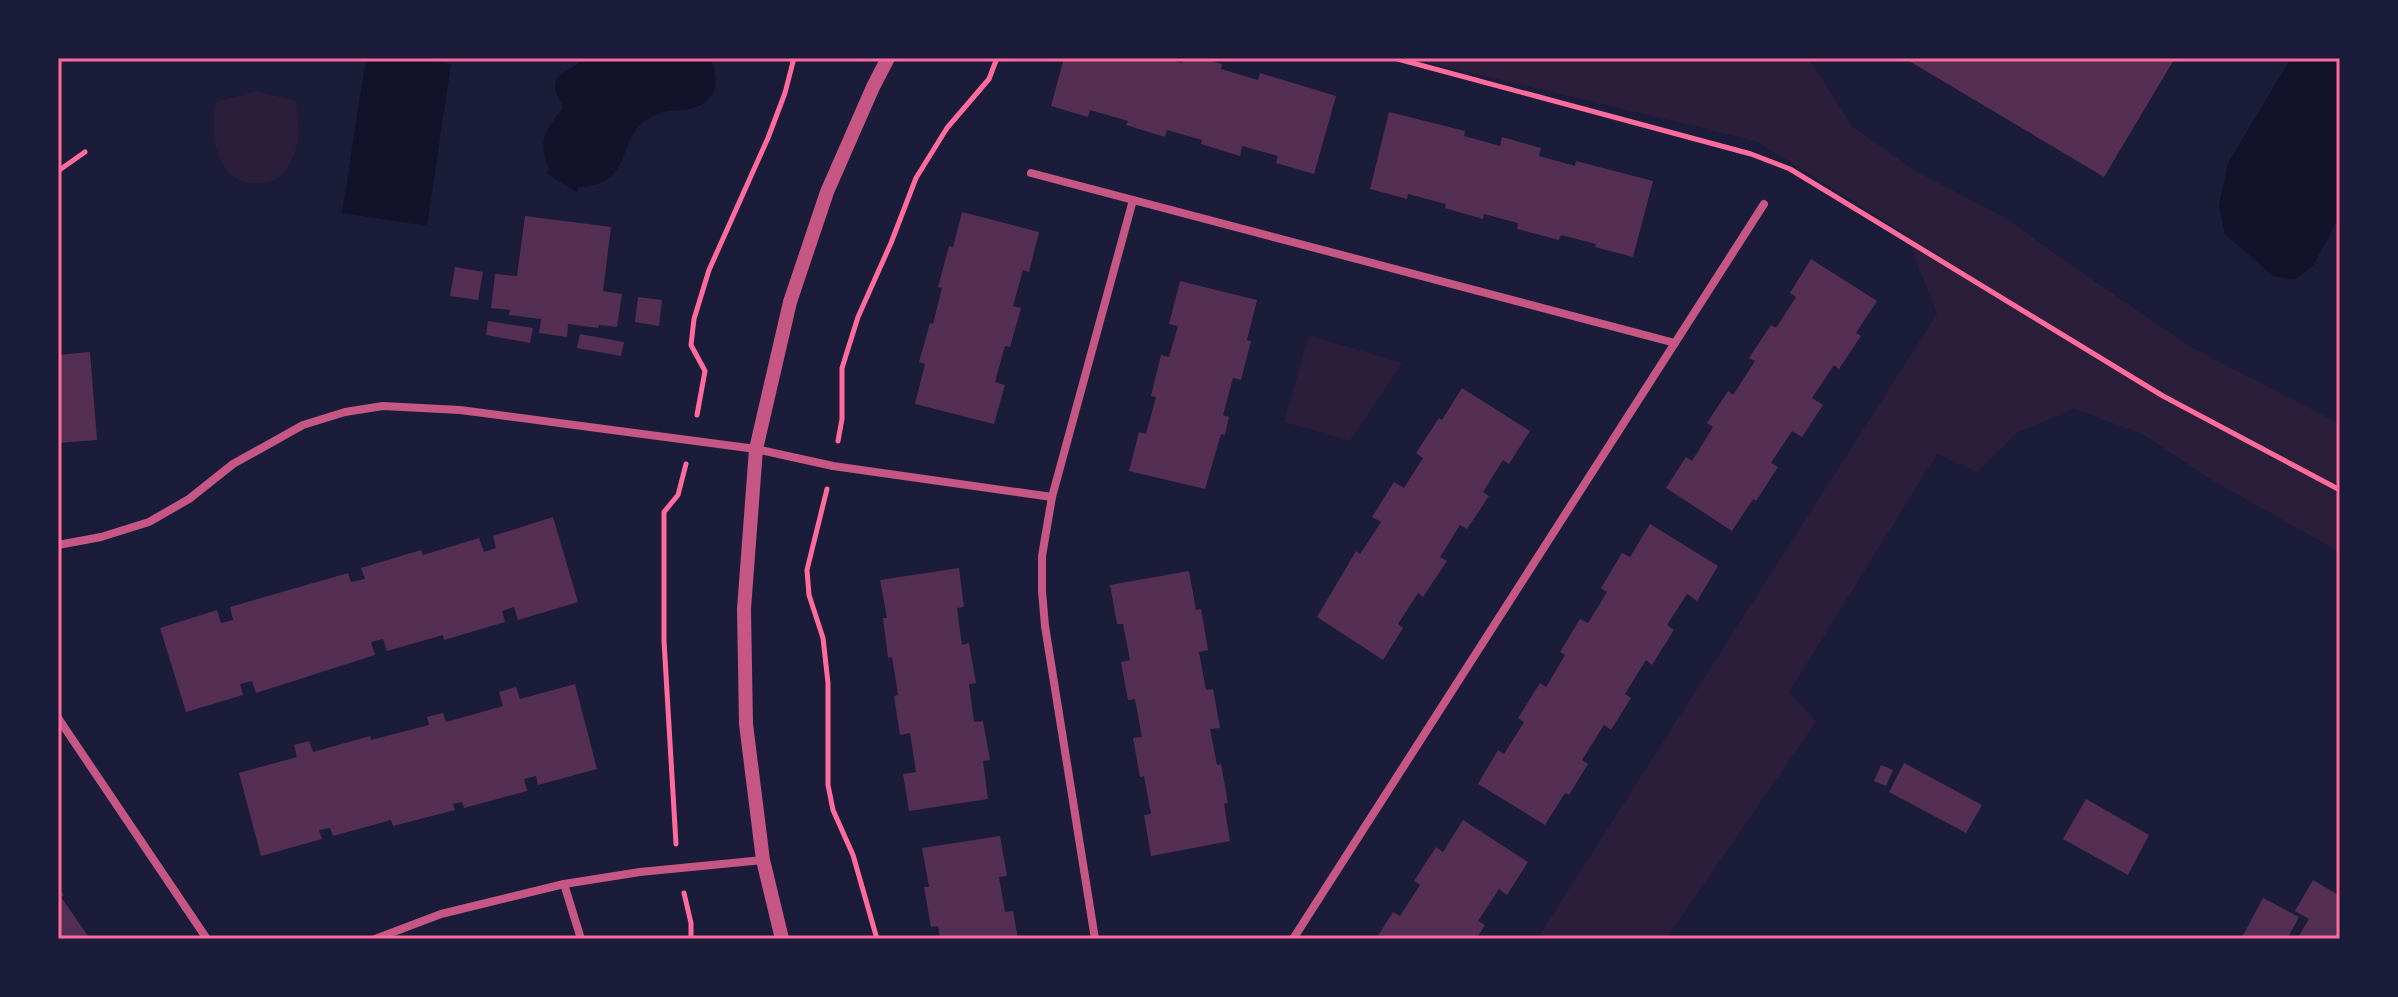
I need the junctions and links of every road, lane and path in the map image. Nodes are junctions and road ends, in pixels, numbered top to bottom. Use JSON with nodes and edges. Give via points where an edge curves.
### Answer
{"nodes":[{"id":1,"x":794,"y":58,"type":"edge"},
{"id":2,"x":888,"y":58,"type":"edge"},
{"id":3,"x":1394,"y":58,"type":"edge"},
{"id":4,"x":85,"y":152,"type":"dead end"},
{"id":5,"x":58,"y":171,"type":"edge"},
{"id":6,"x":1031,"y":173,"type":"dead end"},
{"id":7,"x":1133,"y":200,"type":"junction"},
{"id":8,"x":1764,"y":204,"type":"dead end"},
{"id":9,"x":1675,"y":343,"type":"junction"},
{"id":10,"x":692,"y":441,"type":"junction"},
{"id":11,"x":756,"y":449,"type":"junction"},
{"id":12,"x":2340,"y":490,"type":"edge"},
{"id":13,"x":1052,"y":497,"type":"junction"},
{"id":14,"x":58,"y":545,"type":"edge"},
{"id":15,"x":58,"y":718,"type":"edge"},
{"id":16,"x":763,"y":860,"type":"junction"},
{"id":17,"x":679,"y":870,"type":"junction"},
{"id":18,"x":564,"y":884,"type":"junction"},
{"id":19,"x":207,"y":939,"type":"edge"},
{"id":20,"x":375,"y":939,"type":"edge"},
{"id":21,"x":581,"y":939,"type":"edge"},
{"id":22,"x":691,"y":939,"type":"edge"},
{"id":23,"x":782,"y":939,"type":"edge"},
{"id":24,"x":1095,"y":939,"type":"edge"},
{"id":25,"x":1293,"y":939,"type":"edge"}],
"edges":[{"from":1,"to":10,"type":"path","via":[[774,123],[709,270],[694,319],[691,345],[705,371]]},
{"from":2,"to":11,"type":"street","via":[[827,192],[790,302]]},
{"from":3,"to":12,"type":"path","via":[[1790,169],[2163,396]]},
{"from":4,"to":5,"type":"path"},
{"from":6,"to":7,"type":"street"},
{"from":7,"to":9,"type":"street"},
{"from":7,"to":13,"type":"street"},
{"from":8,"to":9,"type":"street"},
{"from":9,"to":25,"type":"street"},
{"from":10,"to":11,"type":"street"},
{"from":10,"to":14,"type":"street","via":[[460,410],[383,406],[345,412],[271,442],[149,522]]},
{"from":10,"to":17,"type":"path","via":[[678,495],[664,512],[667,714]]},
{"from":11,"to":13,"type":"street","via":[[833,466]]},
{"from":11,"to":16,"type":"street","via":[[744,623],[746,724]]},
{"from":13,"to":24,"type":"street","via":[[1042,556],[1043,603]]},
{"from":15,"to":19,"type":"street"},
{"from":16,"to":17,"type":"street"},
{"from":16,"to":23,"type":"street"},
{"from":17,"to":18,"type":"street"},
{"from":17,"to":22,"type":"path"},
{"from":18,"to":20,"type":"street","via":[[441,914]]},
{"from":18,"to":21,"type":"street"}]}
